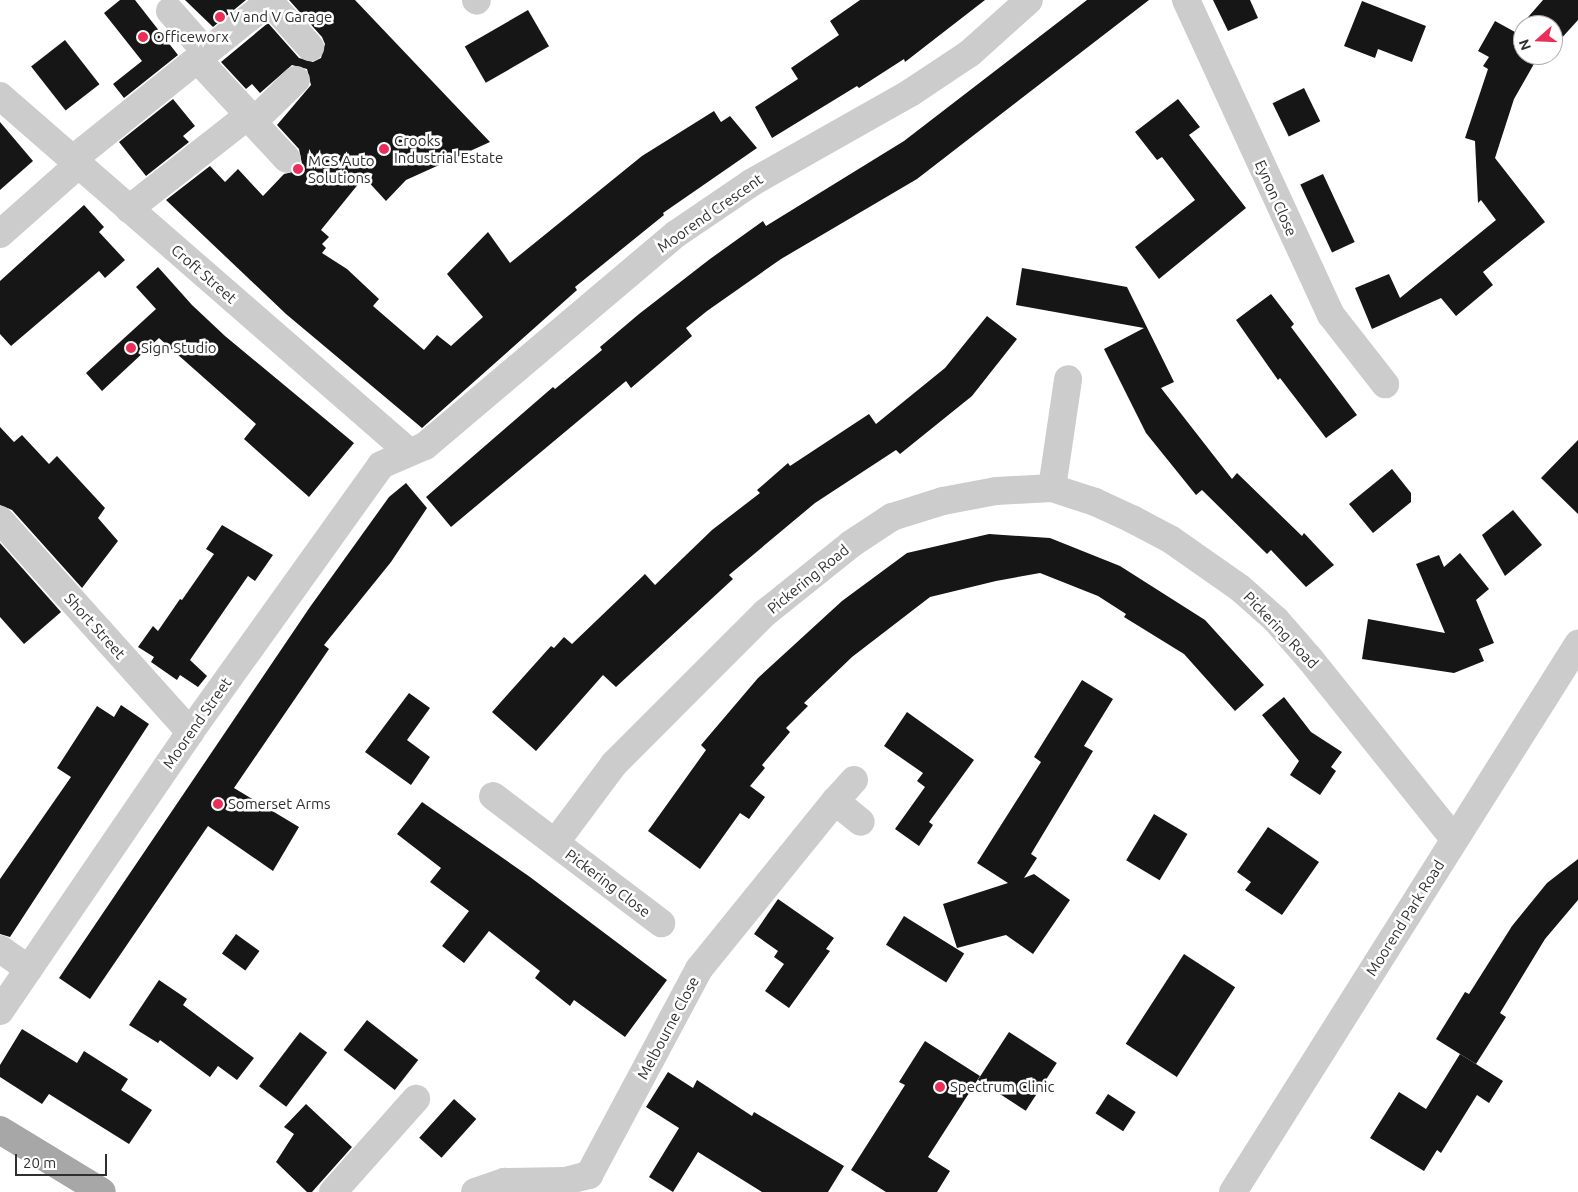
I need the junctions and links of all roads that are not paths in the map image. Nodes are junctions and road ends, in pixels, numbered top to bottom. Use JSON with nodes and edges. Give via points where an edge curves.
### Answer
{"nodes":[{"id":1,"x":1029,"y":0,"type":"edge"},
{"id":2,"x":1186,"y":0,"type":"edge"},
{"id":3,"x":270,"y":1,"type":"edge"},
{"id":4,"x":170,"y":11,"type":"dead end"},
{"id":5,"x":310,"y":47,"type":"dead end"},
{"id":6,"x":201,"y":56,"type":"junction"},
{"id":7,"x":296,"y":80,"type":"dead end"},
{"id":8,"x":0,"y":96,"type":"edge"},
{"id":9,"x":250,"y":120,"type":"junction"},
{"id":10,"x":287,"y":159,"type":"dead end"},
{"id":11,"x":75,"y":162,"type":"junction"},
{"id":12,"x":129,"y":209,"type":"junction"},
{"id":13,"x":0,"y":234,"type":"edge"},
{"id":14,"x":1068,"y":379,"type":"dead end"},
{"id":15,"x":1385,"y":384,"type":"dead end"},
{"id":16,"x":409,"y":452,"type":"junction"},
{"id":17,"x":1052,"y":488,"type":"junction"},
{"id":18,"x":0,"y":520,"type":"edge"},
{"id":19,"x":1578,"y":644,"type":"edge"},
{"id":20,"x":190,"y":732,"type":"junction"},
{"id":21,"x":614,"y":764,"type":"joint"},
{"id":22,"x":854,"y":780,"type":"dead end"},
{"id":23,"x":493,"y":796,"type":"dead end"},
{"id":24,"x":835,"y":801,"type":"junction"},
{"id":25,"x":861,"y":822,"type":"dead end"},
{"id":26,"x":1454,"y":839,"type":"junction"},
{"id":27,"x":555,"y":843,"type":"junction"},
{"id":28,"x":661,"y":923,"type":"dead end"},
{"id":29,"x":0,"y":949,"type":"edge"},
{"id":30,"x":29,"y":969,"type":"junction"},
{"id":31,"x":0,"y":1011,"type":"edge"},
{"id":32,"x":416,"y":1099,"type":"dead end"},
{"id":33,"x":0,"y":1130,"type":"edge"},
{"id":34,"x":102,"y":1192,"type":"edge"},
{"id":35,"x":333,"y":1192,"type":"edge"},
{"id":36,"x":475,"y":1192,"type":"edge"},
{"id":37,"x":1233,"y":1192,"type":"edge"}],
"edges":[{"from":1,"to":16,"type":"street","name":"Moorend Crescent","via":[[970,53],[910,93],[751,183],[676,234],[425,446]]},
{"from":2,"to":15,"type":"street","name":"Eynon Close","via":[[1331,314]]},
{"from":3,"to":5,"type":"street"},
{"from":3,"to":6,"type":"street"},
{"from":4,"to":6,"type":"street"},
{"from":6,"to":9,"type":"street"},
{"from":6,"to":11,"type":"street"},
{"from":7,"to":9,"type":"street"},
{"from":8,"to":11,"type":"street","name":"Croft Street"},
{"from":9,"to":10,"type":"street"},
{"from":9,"to":12,"type":"street"},
{"from":11,"to":12,"type":"street","name":"Croft Street"},
{"from":11,"to":13,"type":"street"},
{"from":12,"to":16,"type":"street","name":"Croft Street"},
{"from":14,"to":17,"type":"street"},
{"from":16,"to":20,"type":"street","name":"Moorend Street","via":[[381,465]]},
{"from":17,"to":21,"type":"street","name":"Pickering Road","via":[[996,491],[943,501],[892,517],[871,530],[765,613]]},
{"from":17,"to":26,"type":"street","name":"Pickering Road","via":[[1088,499],[1139,523],[1191,553],[1240,588],[1310,659]]},
{"from":18,"to":20,"type":"street","name":"Short Street"},
{"from":19,"to":26,"type":"street","name":"Moorend Park Road"},
{"from":20,"to":30,"type":"street","name":"Moorend Street"},
{"from":21,"to":27,"type":"street","name":"Pickering Close"},
{"from":22,"to":24,"type":"street","name":"Melbourne Close"},
{"from":23,"to":27,"type":"street","name":"Pickering Close"},
{"from":24,"to":25,"type":"street"},
{"from":24,"to":36,"type":"street","name":"Melbourne Close","via":[[699,969],[589,1175],[565,1181],[504,1182]]},
{"from":26,"to":37,"type":"street","name":"Moorend Park Road"},
{"from":27,"to":28,"type":"street","name":"Pickering Close"},
{"from":29,"to":30,"type":"street"},
{"from":30,"to":31,"type":"street","name":"Moorend Street"},
{"from":32,"to":35,"type":"street"},
{"from":33,"to":34,"type":"main road"}]}
